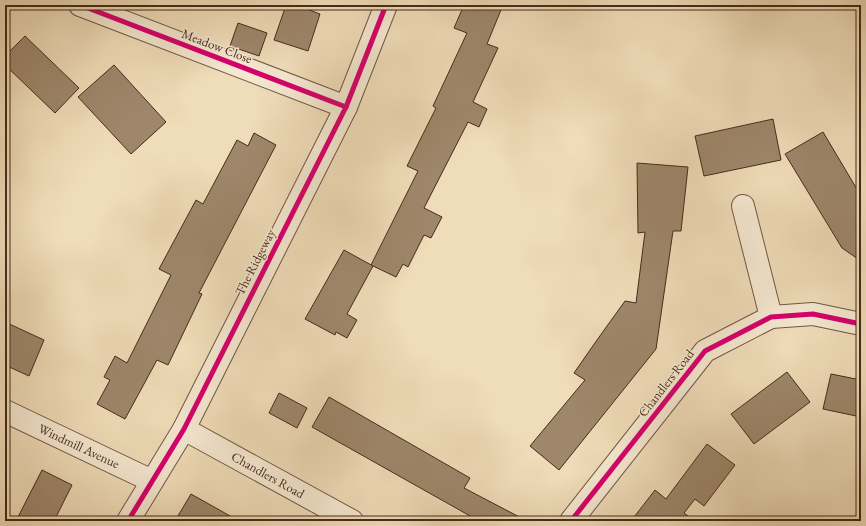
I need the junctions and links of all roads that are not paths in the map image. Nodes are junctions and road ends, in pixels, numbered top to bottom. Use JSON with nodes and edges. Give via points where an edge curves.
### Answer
{"nodes":[{"id":1,"x":80,"y":5,"type":"edge"},
{"id":2,"x":386,"y":5,"type":"edge"},
{"id":3,"x":346,"y":107,"type":"junction"},
{"id":4,"x":743,"y":206,"type":"dead end"},
{"id":5,"x":771,"y":317,"type":"junction"},
{"id":6,"x":861,"y":324,"type":"edge"},
{"id":7,"x":5,"y":411,"type":"edge"},
{"id":8,"x":184,"y":429,"type":"junction"},
{"id":9,"x":152,"y":481,"type":"junction"},
{"id":10,"x":128,"y":521,"type":"edge"},
{"id":11,"x":352,"y":521,"type":"edge"},
{"id":12,"x":571,"y":521,"type":"edge"}],
"edges":[{"from":1,"to":3,"type":"street","name":"Meadow Close"},
{"from":2,"to":3,"type":"street","name":"The Ridgeway"},
{"from":3,"to":8,"type":"street","name":"The Ridgeway"},
{"from":4,"to":5,"type":"street"},
{"from":5,"to":6,"type":"street","name":"Chandlers Road","via":[[813,314]]},
{"from":5,"to":12,"type":"street","name":"Chandlers Road","via":[[705,351]]},
{"from":7,"to":9,"type":"street","name":"Windmill Avenue"},
{"from":8,"to":9,"type":"street","name":"The Ridgeway"},
{"from":8,"to":11,"type":"street","name":"Chandlers Road"},
{"from":9,"to":10,"type":"street","name":"The Ridgeway"}]}
